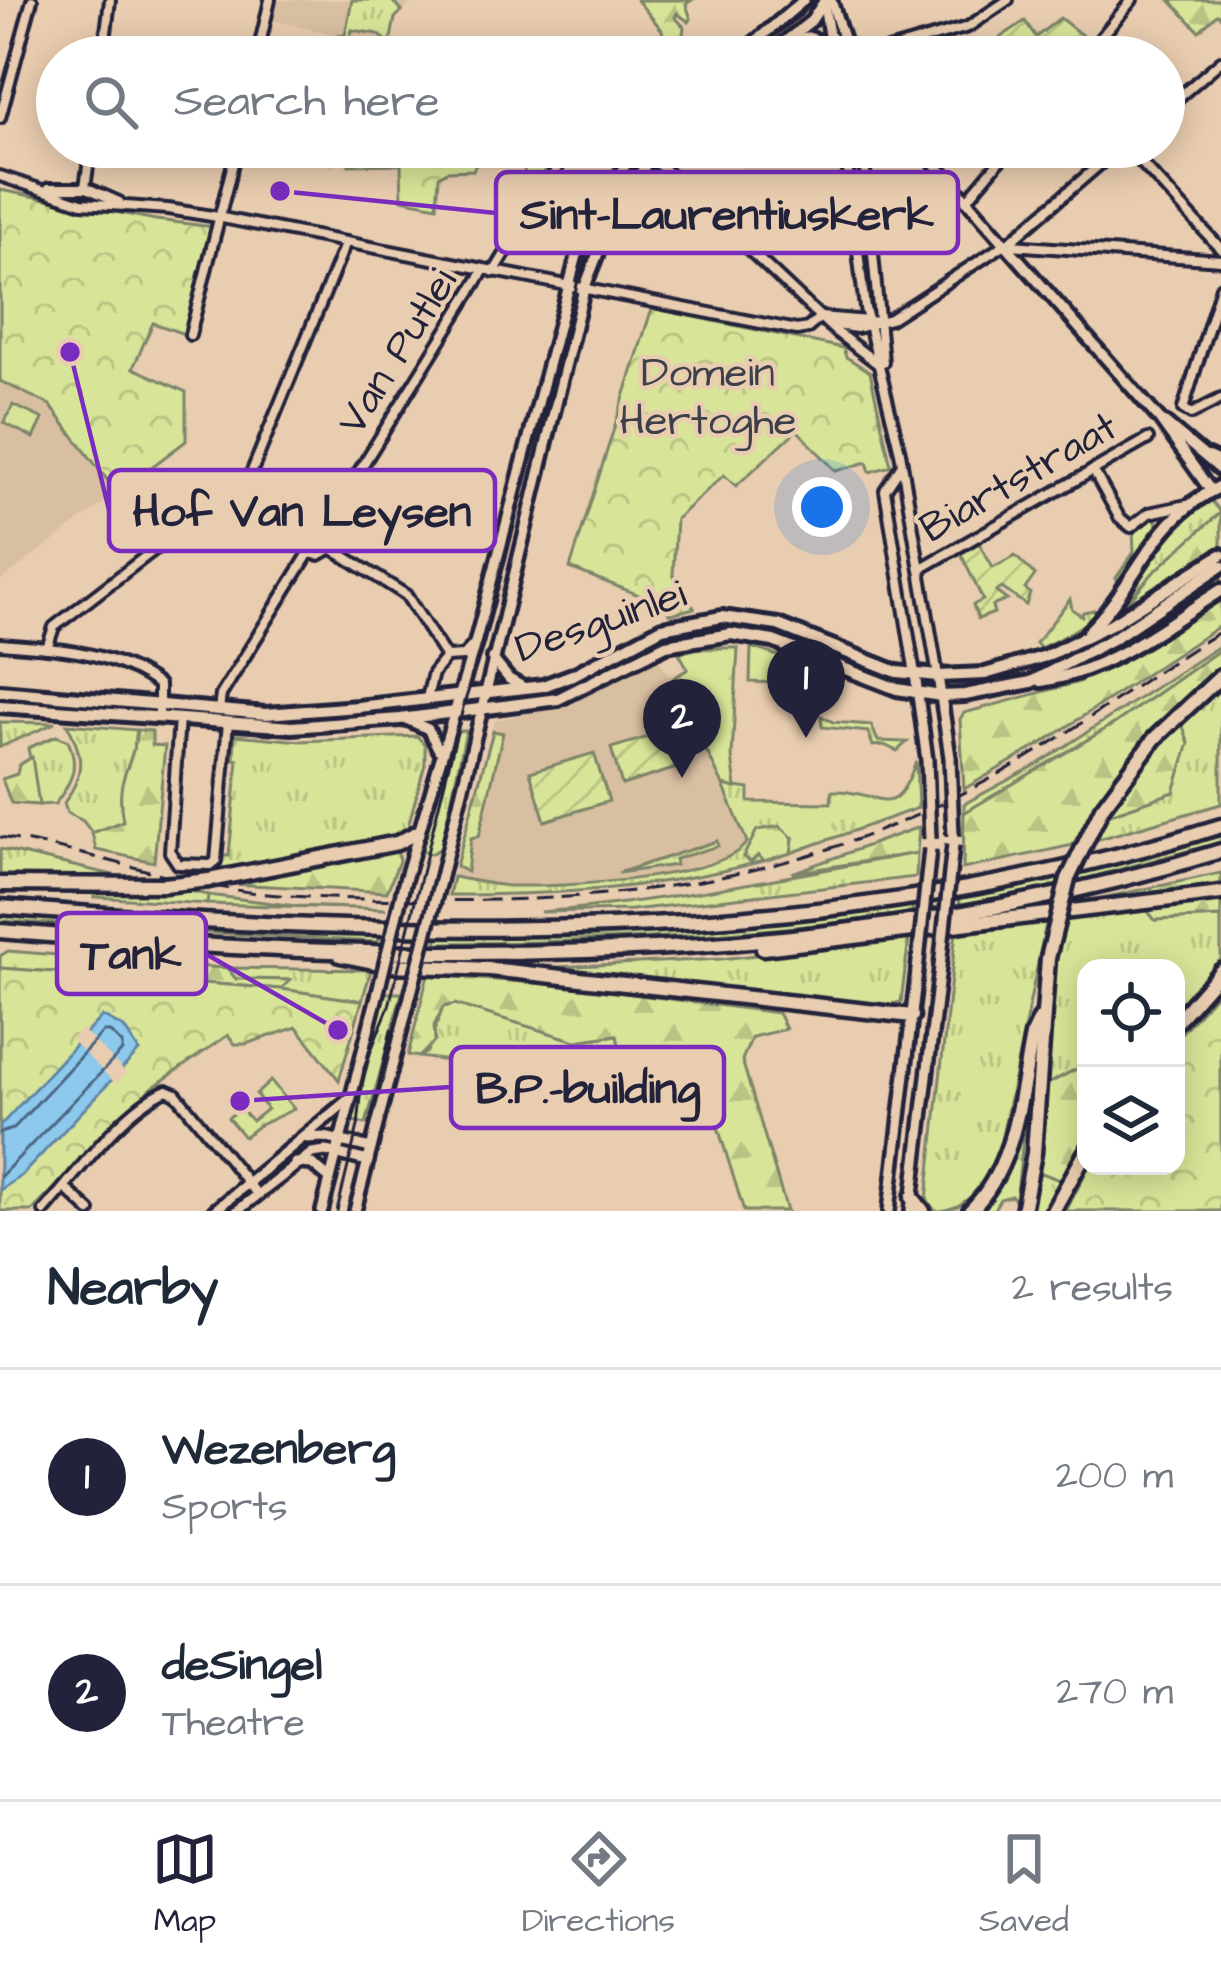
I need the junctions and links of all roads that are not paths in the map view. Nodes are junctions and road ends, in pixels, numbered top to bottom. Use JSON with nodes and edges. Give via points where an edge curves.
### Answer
{"nodes":[{"id":1,"x":32,"y":0,"type":"edge"},
{"id":2,"x":110,"y":0,"type":"edge"},
{"id":3,"x":270,"y":0,"type":"edge"},
{"id":4,"x":803,"y":0,"type":"edge"},
{"id":5,"x":1008,"y":0,"type":"edge"},
{"id":6,"x":1129,"y":1,"type":"edge"},
{"id":7,"x":823,"y":2,"type":"edge"},
{"id":8,"x":106,"y":36,"type":"edge"},
{"id":9,"x":262,"y":36,"type":"edge"},
{"id":10,"x":761,"y":36,"type":"edge"},
{"id":11,"x":793,"y":36,"type":"edge"},
{"id":12,"x":831,"y":36,"type":"edge"},
{"id":13,"x":838,"y":36,"type":"edge"},
{"id":14,"x":937,"y":36,"type":"edge"},
{"id":15,"x":1102,"y":36,"type":"edge"},
{"id":16,"x":1221,"y":61,"type":"edge"},
{"id":17,"x":1185,"y":92,"type":"edge"},
{"id":18,"x":0,"y":118,"type":"edge"},
{"id":19,"x":88,"y":168,"type":"edge"},
{"id":20,"x":232,"y":168,"type":"edge"},
{"id":21,"x":556,"y":168,"type":"edge"},
{"id":22,"x":631,"y":168,"type":"edge"},
{"id":23,"x":637,"y":168,"type":"edge"},
{"id":24,"x":667,"y":168,"type":"edge"},
{"id":25,"x":847,"y":168,"type":"edge"},
{"id":26,"x":865,"y":168,"type":"edge"},
{"id":27,"x":938,"y":168,"type":"edge"},
{"id":28,"x":994,"y":168,"type":"edge"},
{"id":29,"x":1098,"y":168,"type":"edge"},
{"id":30,"x":1142,"y":168,"type":"edge"},
{"id":31,"x":0,"y":176,"type":"edge"},
{"id":32,"x":850,"y":191,"type":"junction"},
{"id":33,"x":85,"y":194,"type":"junction"},
{"id":34,"x":966,"y":202,"type":"junction"},
{"id":35,"x":852,"y":212,"type":"junction"},
{"id":36,"x":220,"y":218,"type":"junction"},
{"id":37,"x":346,"y":242,"type":"junction"},
{"id":38,"x":1004,"y":246,"type":"junction"},
{"id":39,"x":1221,"y":256,"type":"edge"},
{"id":40,"x":489,"y":271,"type":"junction"},
{"id":41,"x":568,"y":286,"type":"junction"},
{"id":42,"x":1221,"y":287,"type":"edge"},
{"id":43,"x":584,"y":290,"type":"junction"},
{"id":44,"x":824,"y":321,"type":"junction"},
{"id":45,"x":880,"y":322,"type":"junction"},
{"id":46,"x":868,"y":323,"type":"junction"},
{"id":47,"x":190,"y":334,"type":"dead end"},
{"id":48,"x":884,"y":376,"type":"junction"},
{"id":49,"x":1221,"y":399,"type":"edge"},
{"id":50,"x":1160,"y":420,"type":"junction"},
{"id":51,"x":1148,"y":439,"type":"dead end"},
{"id":52,"x":1208,"y":457,"type":"joint"},
{"id":53,"x":902,"y":465,"type":"junction"},
{"id":54,"x":1221,"y":466,"type":"edge"},
{"id":55,"x":1093,"y":470,"type":"junction"},
{"id":56,"x":236,"y":489,"type":"junction"},
{"id":57,"x":1216,"y":489,"type":"edge"},
{"id":58,"x":1221,"y":501,"type":"edge"},
{"id":59,"x":1188,"y":505,"type":"junction"},
{"id":60,"x":1135,"y":523,"type":"junction"},
{"id":61,"x":325,"y":526,"type":"junction"},
{"id":62,"x":1162,"y":529,"type":"junction"},
{"id":63,"x":304,"y":532,"type":"junction"},
{"id":64,"x":331,"y":548,"type":"junction"},
{"id":65,"x":309,"y":553,"type":"junction"},
{"id":66,"x":1221,"y":555,"type":"edge"},
{"id":67,"x":1221,"y":566,"type":"edge"},
{"id":68,"x":920,"y":569,"type":"junction"},
{"id":69,"x":1221,"y":590,"type":"edge"},
{"id":70,"x":1082,"y":638,"type":"junction"},
{"id":71,"x":475,"y":643,"type":"junction"},
{"id":72,"x":0,"y":644,"type":"edge"},
{"id":73,"x":47,"y":648,"type":"junction"},
{"id":74,"x":446,"y":657,"type":"junction"},
{"id":75,"x":491,"y":657,"type":"junction"},
{"id":76,"x":915,"y":674,"type":"junction"},
{"id":77,"x":938,"y":676,"type":"junction"},
{"id":78,"x":1221,"y":676,"type":"edge"},
{"id":79,"x":1031,"y":682,"type":"junction"},
{"id":80,"x":528,"y":688,"type":"junction"},
{"id":81,"x":0,"y":691,"type":"edge"},
{"id":82,"x":484,"y":691,"type":"junction"},
{"id":83,"x":458,"y":694,"type":"junction"},
{"id":84,"x":918,"y":694,"type":"junction"},
{"id":85,"x":941,"y":696,"type":"junction"},
{"id":86,"x":427,"y":698,"type":"junction"},
{"id":87,"x":0,"y":706,"type":"edge"},
{"id":88,"x":159,"y":709,"type":"junction"},
{"id":89,"x":219,"y":709,"type":"junction"},
{"id":90,"x":481,"y":710,"type":"junction"},
{"id":91,"x":180,"y":711,"type":"junction"},
{"id":92,"x":452,"y":713,"type":"junction"},
{"id":93,"x":400,"y":718,"type":"junction"},
{"id":94,"x":228,"y":722,"type":"junction"},
{"id":95,"x":440,"y":752,"type":"junction"},
{"id":96,"x":1219,"y":826,"type":"edge"},
{"id":97,"x":418,"y":832,"type":"junction"},
{"id":98,"x":1221,"y":851,"type":"edge"},
{"id":99,"x":0,"y":884,"type":"edge"},
{"id":100,"x":1221,"y":893,"type":"edge"},
{"id":101,"x":0,"y":907,"type":"edge"},
{"id":102,"x":0,"y":931,"type":"edge"},
{"id":103,"x":304,"y":949,"type":"junction"},
{"id":104,"x":649,"y":949,"type":"junction"},
{"id":105,"x":1221,"y":971,"type":"edge"},
{"id":106,"x":1043,"y":1012,"type":"junction"},
{"id":107,"x":1185,"y":1012,"type":"edge"},
{"id":108,"x":912,"y":1016,"type":"junction"},
{"id":109,"x":934,"y":1018,"type":"junction"},
{"id":110,"x":350,"y":1099,"type":"junction"},
{"id":111,"x":307,"y":1138,"type":"junction"},
{"id":112,"x":340,"y":1141,"type":"junction"},
{"id":113,"x":371,"y":1148,"type":"junction"},
{"id":114,"x":337,"y":1153,"type":"junction"},
{"id":115,"x":368,"y":1162,"type":"junction"},
{"id":116,"x":296,"y":1163,"type":"junction"},
{"id":117,"x":1077,"y":1168,"type":"edge"},
{"id":118,"x":330,"y":1179,"type":"junction"},
{"id":119,"x":248,"y":1182,"type":"junction"},
{"id":120,"x":64,"y":1188,"type":"junction"},
{"id":121,"x":257,"y":1194,"type":"junction"},
{"id":122,"x":912,"y":1204,"type":"edge"},
{"id":123,"x":44,"y":1211,"type":"edge"},
{"id":124,"x":90,"y":1211,"type":"edge"},
{"id":125,"x":214,"y":1211,"type":"edge"},
{"id":126,"x":237,"y":1211,"type":"edge"},
{"id":127,"x":322,"y":1211,"type":"edge"},
{"id":128,"x":355,"y":1211,"type":"edge"},
{"id":129,"x":889,"y":1211,"type":"edge"},
{"id":130,"x":923,"y":1211,"type":"edge"},
{"id":131,"x":970,"y":1211,"type":"edge"},
{"id":132,"x":1022,"y":1211,"type":"edge"},
{"id":133,"x":1053,"y":1211,"type":"edge"}],
"edges":[{"from":1,"to":18,"type":"street"},
{"from":2,"to":8,"type":"street"},
{"from":3,"to":9,"type":"street"},
{"from":4,"to":10,"type":"main road"},
{"from":5,"to":14,"type":"street","via":[[968,27]]},
{"from":6,"to":15,"type":"street"},
{"from":7,"to":11,"type":"main road"},
{"from":7,"to":12,"type":"main road"},
{"from":7,"to":13,"type":"main road"},
{"from":16,"to":17,"type":"street"},
{"from":19,"to":33,"type":"street"},
{"from":20,"to":36,"type":"street"},
{"from":21,"to":40,"type":"street","name":"Van Putlei"},
{"from":22,"to":41,"type":"main road","via":[[602,202]]},
{"from":23,"to":43,"type":"main road"},
{"from":24,"to":44,"type":"street"},
{"from":25,"to":32,"type":"street"},
{"from":26,"to":32,"type":"street","via":[[867,188],[859,196]]},
{"from":27,"to":34,"type":"main road"},
{"from":28,"to":34,"type":"street"},
{"from":29,"to":38,"type":"street"},
{"from":30,"to":39,"type":"street"},
{"from":31,"to":33,"type":"street"},
{"from":32,"to":35,"type":"street"},
{"from":33,"to":36,"type":"street"},
{"from":34,"to":38,"type":"main road"},
{"from":35,"to":45,"type":"street","via":[[869,210]]},
{"from":35,"to":46,"type":"street"},
{"from":36,"to":37,"type":"street"},
{"from":36,"to":47,"type":"street"},
{"from":37,"to":40,"type":"street"},
{"from":37,"to":56,"type":"street","via":[[250,476]]},
{"from":38,"to":39,"type":"street"},
{"from":38,"to":45,"type":"street"},
{"from":38,"to":50,"type":"main road"},
{"from":40,"to":41,"type":"street"},
{"from":40,"to":61,"type":"street","name":"Van Putlei"},
{"from":41,"to":43,"type":"street"},
{"from":41,"to":71,"type":"main road"},
{"from":42,"to":49,"type":"street","via":[[1186,413]]},
{"from":43,"to":44,"type":"street","via":[[797,330]]},
{"from":43,"to":75,"type":"main road"},
{"from":44,"to":46,"type":"street"},
{"from":44,"to":48,"type":"street"},
{"from":45,"to":46,"type":"street"},
{"from":45,"to":48,"type":"street"},
{"from":46,"to":48,"type":"street"},
{"from":48,"to":53,"type":"street"},
{"from":50,"to":52,"type":"main road"},
{"from":50,"to":57,"type":"main road"},
{"from":51,"to":55,"type":"street","name":"Biartstraat"},
{"from":52,"to":54,"type":"main road"},
{"from":53,"to":68,"type":"street"},
{"from":53,"to":76,"type":"street","via":[[885,490]]},
{"from":55,"to":60,"type":"street","via":[[1119,517]]},
{"from":55,"to":68,"type":"street","name":"Biartstraat"},
{"from":56,"to":63,"type":"street"},
{"from":56,"to":73,"type":"street","via":[[54,627]]},
{"from":57,"to":58,"type":"main road"},
{"from":57,"to":59,"type":"main road"},
{"from":59,"to":60,"type":"street"},
{"from":59,"to":62,"type":"main road"},
{"from":60,"to":62,"type":"street","via":[[1153,515]]},
{"from":61,"to":63,"type":"street"},
{"from":61,"to":64,"type":"street"},
{"from":62,"to":70,"type":"main road","via":[[1129,586]]},
{"from":63,"to":65,"type":"street"},
{"from":64,"to":65,"type":"street"},
{"from":64,"to":74,"type":"street","via":[[402,592]]},
{"from":65,"to":89,"type":"street"},
{"from":66,"to":70,"type":"main road","name":"Desguinlei"},
{"from":67,"to":79,"type":"main road","name":"Desguinlei"},
{"from":68,"to":77,"type":"street"},
{"from":69,"to":79,"type":"main road","via":[[1121,654]]},
{"from":70,"to":77,"type":"main road","name":"Desguinlei","via":[[997,673]]},
{"from":71,"to":74,"type":"street","via":[[463,656]]},
{"from":71,"to":83,"type":"main road"},
{"from":72,"to":73,"type":"street"},
{"from":73,"to":88,"type":"street","via":[[95,654],[154,681]]},
{"from":74,"to":86,"type":"street"},
{"from":75,"to":80,"type":"main road"},
{"from":75,"to":82,"type":"main road"},
{"from":76,"to":77,"type":"main road","name":"Desguinlei"},
{"from":76,"to":80,"type":"main road","name":"Desguinlei","via":[[869,664],[778,625],[722,617],[662,628],[575,674]]},
{"from":76,"to":84,"type":"main road"},
{"from":77,"to":85,"type":"main road"},
{"from":78,"to":106,"type":"highway","bridge":true,"via":[[1155,738],[1102,808],[1068,879]]},
{"from":79,"to":85,"type":"main road","name":"Desguinlei"},
{"from":80,"to":82,"type":"main road","name":"Desguinlei"},
{"from":81,"to":88,"type":"main road"},
{"from":82,"to":83,"type":"main road","name":"Desguinlei"},
{"from":82,"to":90,"type":"main road"},
{"from":83,"to":86,"type":"main road","name":"Desguinlei"},
{"from":83,"to":92,"type":"main road"},
{"from":84,"to":85,"type":"main road","name":"Desguinlei"},
{"from":84,"to":90,"type":"main road","name":"Desguinlei","via":[[773,641],[712,635],[666,645],[558,699]]},
{"from":84,"to":108,"type":"main road","bridge":true,"via":[[930,849]]},
{"from":85,"to":109,"type":"main road","bridge":true,"via":[[953,844]]},
{"from":86,"to":89,"type":"main road","name":"Desguinlei","via":[[293,714]]},
{"from":87,"to":88,"type":"main road"},
{"from":88,"to":91,"type":"main road","name":"Desguinlei"},
{"from":89,"to":91,"type":"main road","name":"Desguinlei"},
{"from":90,"to":92,"type":"main road","name":"Desguinlei"},
{"from":90,"to":113,"type":"main road","bridge":true},
{"from":91,"to":94,"type":"main road","name":"Desguinlei"},
{"from":91,"to":94,"type":"street","via":[[170,851],[178,864],[216,861]]},
{"from":92,"to":93,"type":"main road","name":"Desguinlei"},
{"from":92,"to":95,"type":"main road"},
{"from":93,"to":94,"type":"main road","name":"Desguinlei","via":[[292,727]]},
{"from":93,"to":95,"type":"main road","via":[[428,729]]},
{"from":95,"to":97,"type":"main road"},
{"from":96,"to":101,"type":"highway","via":[[938,895],[665,924],[354,927]]},
{"from":97,"to":99,"type":"highway","bridge":true,"via":[[209,880]]},
{"from":97,"to":110,"type":"main road","bridge":true},
{"from":98,"to":104,"type":"highway","via":[[962,914]]},
{"from":100,"to":104,"type":"highway","via":[[816,944],[680,955]]},
{"from":102,"to":103,"type":"highway"},
{"from":103,"to":104,"type":"highway"},
{"from":103,"to":108,"type":"highway","via":[[390,965]]},
{"from":105,"to":107,"type":"highway"},
{"from":106,"to":131,"type":"highway","via":[[1005,1160]]},
{"from":106,"to":132,"type":"highway"},
{"from":108,"to":109,"type":"main road"},
{"from":108,"to":129,"type":"main road"},
{"from":109,"to":122,"type":"main road"},
{"from":110,"to":111,"type":"main road"},
{"from":110,"to":112,"type":"main road"},
{"from":111,"to":112,"type":"main road"},
{"from":111,"to":119,"type":"main road"},
{"from":112,"to":113,"type":"main road"},
{"from":112,"to":114,"type":"main road"},
{"from":113,"to":115,"type":"main road"},
{"from":114,"to":115,"type":"main road"},
{"from":114,"to":116,"type":"main road","via":[[317,1151]]},
{"from":114,"to":118,"type":"main road"},
{"from":115,"to":128,"type":"main road"},
{"from":116,"to":118,"type":"main road"},
{"from":116,"to":121,"type":"main road"},
{"from":117,"to":133,"type":"highway"},
{"from":118,"to":127,"type":"main road"},
{"from":119,"to":120,"type":"street","via":[[167,1090],[133,1114]]},
{"from":119,"to":121,"type":"street"},
{"from":119,"to":125,"type":"main road"},
{"from":120,"to":123,"type":"street"},
{"from":120,"to":124,"type":"street"},
{"from":121,"to":126,"type":"main road"},
{"from":122,"to":130,"type":"highway"}]}
